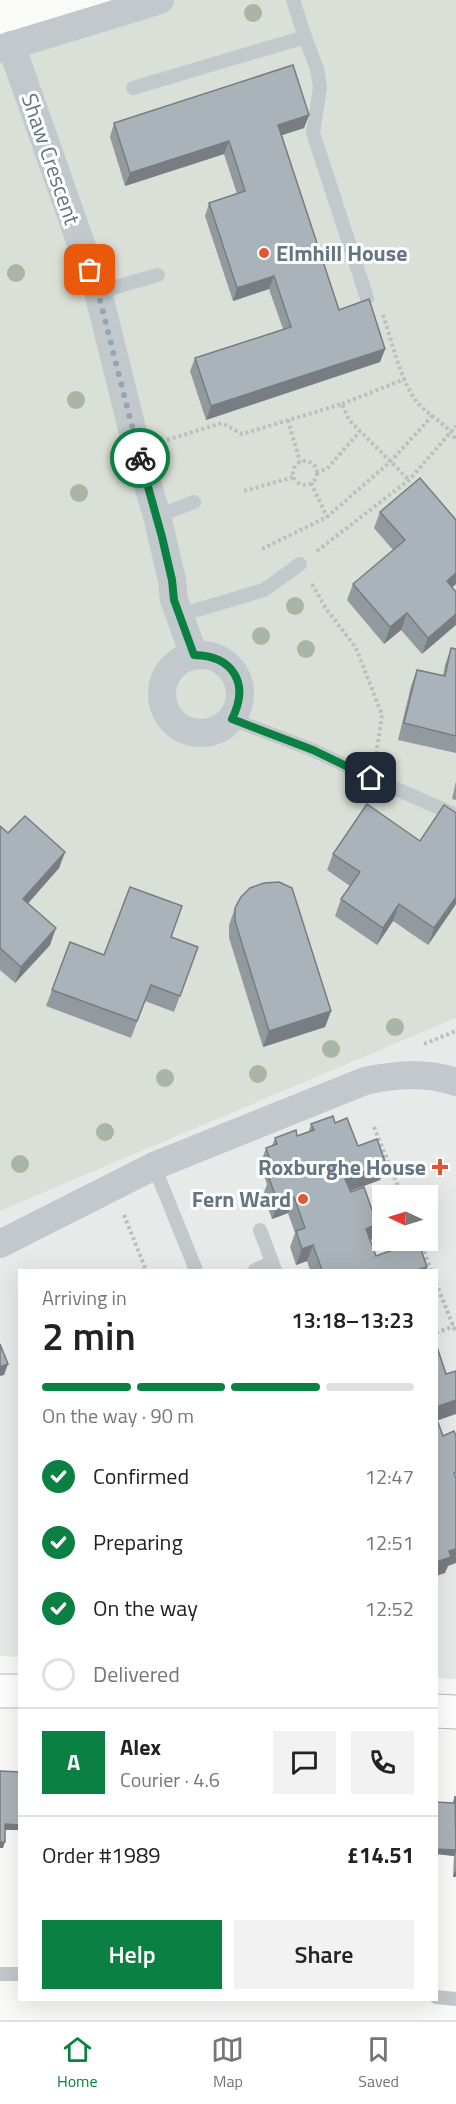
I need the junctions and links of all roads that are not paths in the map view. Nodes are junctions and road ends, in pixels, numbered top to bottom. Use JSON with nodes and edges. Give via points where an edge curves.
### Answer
{"nodes":[{"id":1,"x":160,"y":0,"type":"edge"},
{"id":2,"x":293,"y":0,"type":"edge"},
{"id":3,"x":305,"y":37,"type":"junction"},
{"id":4,"x":6,"y":47,"type":"edge"},
{"id":5,"x":133,"y":88,"type":"dead end"},
{"id":6,"x":158,"y":275,"type":"dead end"},
{"id":7,"x":98,"y":292,"type":"junction"},
{"id":8,"x":367,"y":298,"type":"edge"},
{"id":9,"x":194,"y":502,"type":"dead end"},
{"id":10,"x":157,"y":516,"type":"junction"},
{"id":11,"x":300,"y":564,"type":"road end"},
{"id":12,"x":180,"y":615,"type":"junction"},
{"id":13,"x":194,"y":655,"type":"junction"},
{"id":14,"x":232,"y":719,"type":"junction"},
{"id":15,"x":456,"y":815,"type":"edge"},
{"id":16,"x":456,"y":1082,"type":"edge"},
{"id":17,"x":154,"y":1166,"type":"junction"},
{"id":18,"x":260,"y":1230,"type":"dead end"},
{"id":19,"x":0,"y":1244,"type":"edge"},
{"id":20,"x":274,"y":1267,"type":"edge"},
{"id":21,"x":196,"y":1269,"type":"edge"},
{"id":22,"x":0,"y":1691,"type":"edge"},
{"id":23,"x":18,"y":1691,"type":"edge"},
{"id":24,"x":438,"y":1711,"type":"edge"},
{"id":25,"x":456,"y":1712,"type":"edge"},
{"id":26,"x":0,"y":1974,"type":"edge"},
{"id":27,"x":18,"y":1974,"type":"edge"},
{"id":28,"x":438,"y":1997,"type":"edge"},
{"id":29,"x":456,"y":1999,"type":"edge"}],
"edges":[{"from":1,"to":4,"type":"street"},
{"from":2,"to":3,"type":"lane"},
{"from":3,"to":5,"type":"lane"},
{"from":3,"to":8,"type":"lane","via":[[320,87],[313,133]]},
{"from":4,"to":7,"type":"street","name":"Shaw Crescent"},
{"from":6,"to":7,"type":"lane"},
{"from":7,"to":10,"type":"street","name":"Shaw Crescent"},
{"from":9,"to":10,"type":"lane"},
{"from":10,"to":12,"type":"street","name":"Shaw Crescent"},
{"from":11,"to":12,"type":"lane","via":[[264,590]]},
{"from":12,"to":13,"type":"street","name":"Shaw Crescent"},
{"from":13,"to":14,"type":"street","via":[[209,655],[224,662],[235,674],[240,689]]},
{"from":13,"to":14,"type":"street","via":[[181,659],[164,678],[162,704],[167,716],[176,726],[195,734],[216,731]]},
{"from":14,"to":15,"type":"lane","via":[[313,750]]},
{"from":16,"to":17,"type":"street","via":[[419,1074],[365,1081]]},
{"from":17,"to":19,"type":"street"},
{"from":17,"to":21,"type":"lane"},
{"from":18,"to":20,"type":"lane"},
{"from":22,"to":23,"type":"street"},
{"from":24,"to":25,"type":"street"},
{"from":26,"to":27,"type":"lane"},
{"from":28,"to":29,"type":"lane"}]}
